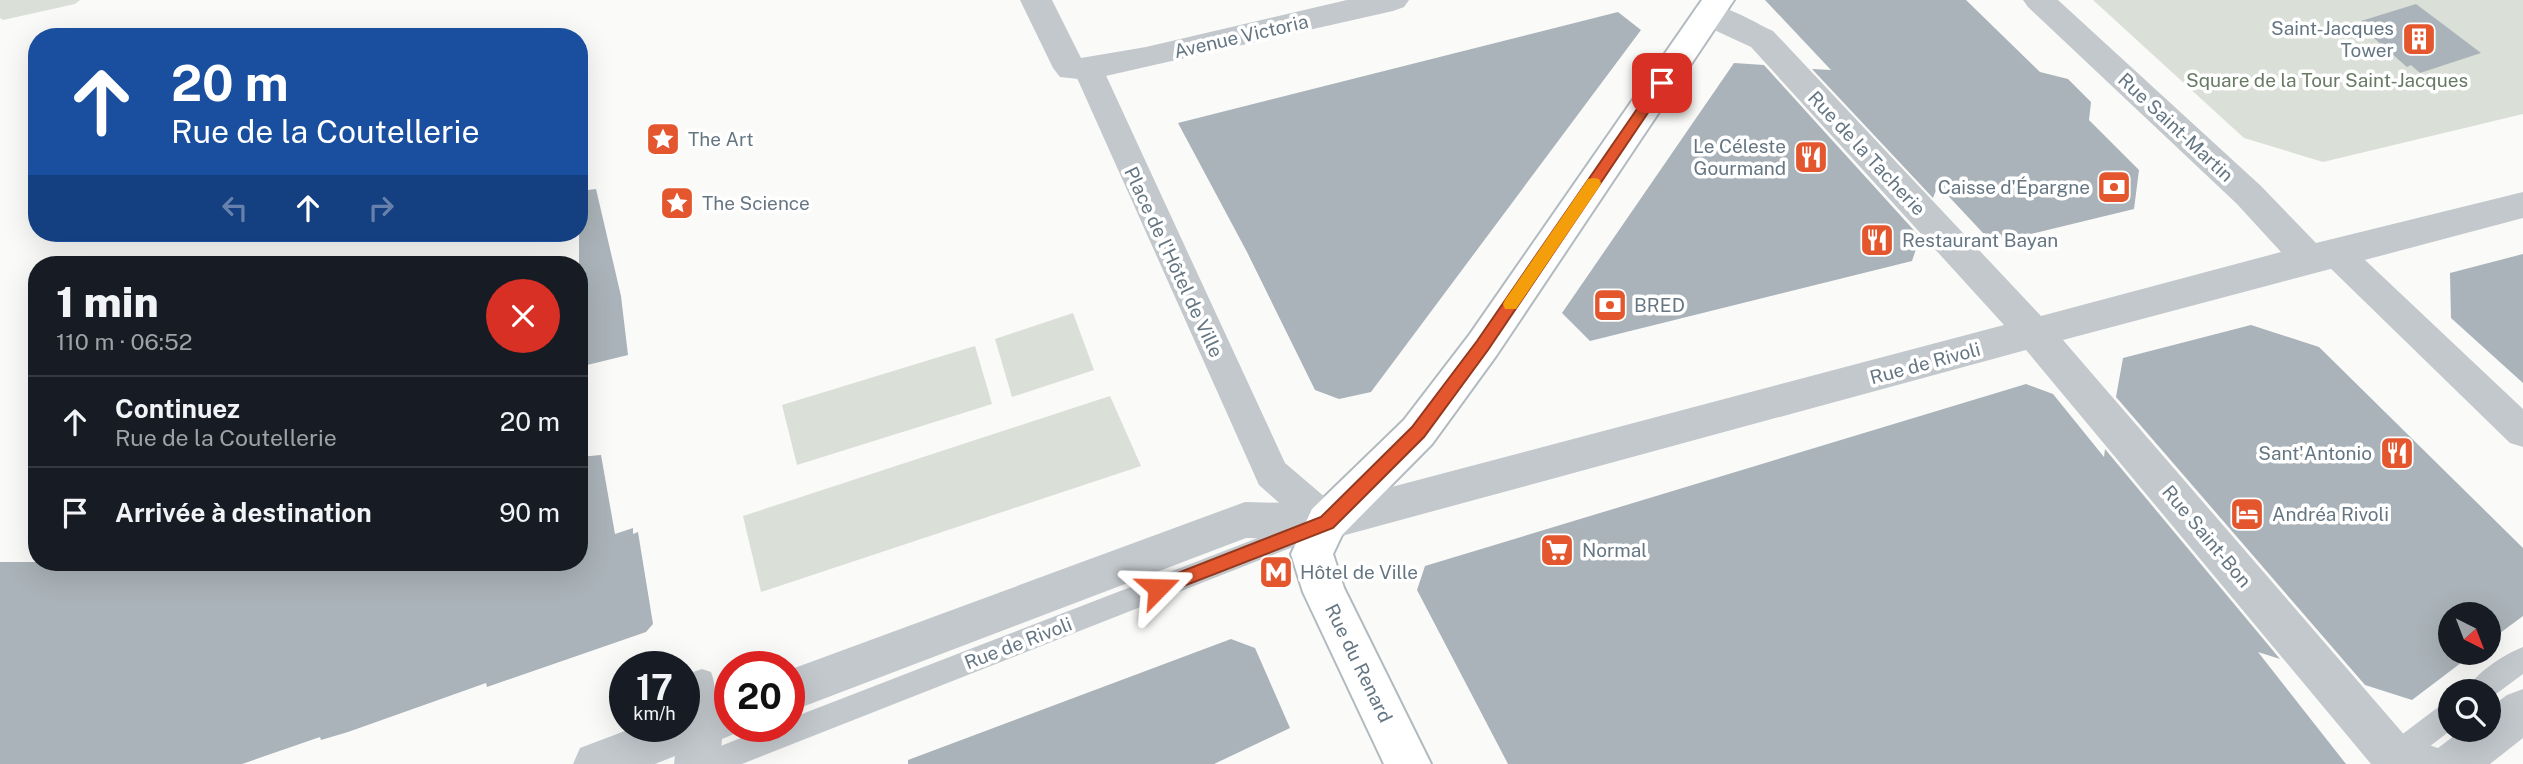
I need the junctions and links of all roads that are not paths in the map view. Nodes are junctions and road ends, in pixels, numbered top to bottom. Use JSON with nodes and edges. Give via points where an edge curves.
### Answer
{"nodes":[{"id":1,"x":1036,"y":0,"type":"edge"},
{"id":2,"x":1393,"y":0,"type":"edge"},
{"id":3,"x":2039,"y":0,"type":"edge"},
{"id":4,"x":1713,"y":7,"type":"edge"},
{"id":5,"x":1088,"y":69,"type":"junction"},
{"id":6,"x":2523,"y":205,"type":"edge"},
{"id":7,"x":2322,"y":256,"type":"junction"},
{"id":8,"x":2023,"y":321,"type":"junction"},
{"id":9,"x":2523,"y":432,"type":"edge"},
{"id":10,"x":1327,"y":522,"type":"junction"},
{"id":11,"x":2523,"y":659,"type":"edge"},
{"id":12,"x":2496,"y":679,"type":"edge"},
{"id":13,"x":805,"y":685,"type":"edge"},
{"id":14,"x":2523,"y":710,"type":"edge"},
{"id":15,"x":2438,"y":727,"type":"edge"},
{"id":16,"x":707,"y":730,"type":"edge"},
{"id":17,"x":2405,"y":762,"type":"edge"},
{"id":18,"x":596,"y":764,"type":"edge"},
{"id":19,"x":1408,"y":764,"type":"edge"},
{"id":20,"x":2454,"y":764,"type":"edge"}],
"edges":[{"from":1,"to":5,"type":"street","via":[[1064,60],[1072,69]]},
{"from":2,"to":5,"type":"street","name":"Avenue Victoria"},
{"from":3,"to":7,"type":"street","name":"Rue Saint-Martin","via":[[2249,195]]},
{"from":4,"to":8,"type":"street","name":"Rue de la Tacherie","via":[[1762,39]]},
{"from":4,"to":10,"type":"main road","via":[[1483,345],[1418,432]]},
{"from":5,"to":10,"type":"street","name":"Place de l'Hôtel de Ville","via":[[1272,474]]},
{"from":6,"to":7,"type":"street","name":"Rue de Rivoli"},
{"from":7,"to":8,"type":"street","name":"Rue de Rivoli"},
{"from":7,"to":9,"type":"street","name":"Rue Saint-Martin"},
{"from":8,"to":10,"type":"street","name":"Rue de Rivoli"},
{"from":8,"to":17,"type":"street","name":"Rue Saint-Bon"},
{"from":10,"to":13,"type":"street","name":"Rue de Rivoli","via":[[1245,520]]},
{"from":10,"to":16,"type":"lane","name":"Rue de Rivoli"},
{"from":10,"to":19,"type":"main road","name":"Rue du Renard","via":[[1312,554],[1324,592]]},
{"from":11,"to":12,"type":"lane"},
{"from":14,"to":20,"type":"street"},
{"from":15,"to":17,"type":"lane"},
{"from":16,"to":18,"type":"street","name":"Rue de Rivoli"}]}
